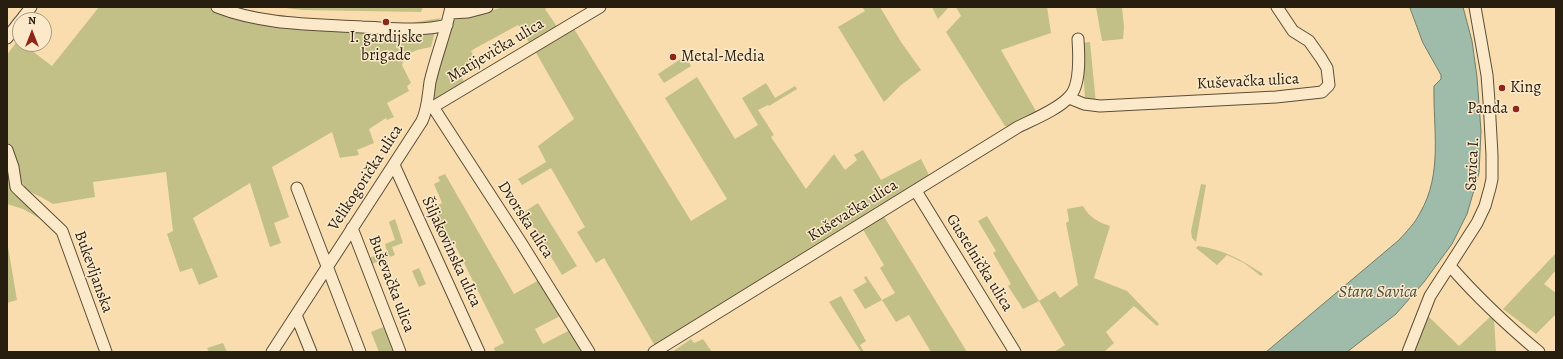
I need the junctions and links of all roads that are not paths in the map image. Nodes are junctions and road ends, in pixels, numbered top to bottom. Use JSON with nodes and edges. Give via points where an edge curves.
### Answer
{"nodes":[{"id":1,"x":217,"y":7,"type":"edge"},
{"id":2,"x":487,"y":7,"type":"edge"},
{"id":3,"x":600,"y":7,"type":"edge"},
{"id":4,"x":1277,"y":7,"type":"edge"},
{"id":5,"x":1475,"y":7,"type":"edge"},
{"id":6,"x":451,"y":10,"type":"edge"},
{"id":7,"x":447,"y":25,"type":"junction"},
{"id":8,"x":1078,"y":39,"type":"dead end"},
{"id":9,"x":1069,"y":98,"type":"junction"},
{"id":10,"x":430,"y":107,"type":"junction"},
{"id":11,"x":7,"y":150,"type":"edge"},
{"id":12,"x":394,"y":165,"type":"junction"},
{"id":13,"x":297,"y":188,"type":"dead end"},
{"id":14,"x":916,"y":191,"type":"junction"},
{"id":15,"x":352,"y":228,"type":"junction"},
{"id":16,"x":1450,"y":266,"type":"junction"},
{"id":17,"x":327,"y":267,"type":"junction"},
{"id":18,"x":296,"y":315,"type":"junction"},
{"id":19,"x":106,"y":352,"type":"edge"},
{"id":20,"x":272,"y":352,"type":"edge"},
{"id":21,"x":311,"y":352,"type":"edge"},
{"id":22,"x":360,"y":352,"type":"edge"},
{"id":23,"x":400,"y":352,"type":"edge"},
{"id":24,"x":479,"y":352,"type":"edge"},
{"id":25,"x":589,"y":352,"type":"edge"},
{"id":26,"x":654,"y":352,"type":"edge"},
{"id":27,"x":1015,"y":352,"type":"edge"},
{"id":28,"x":1408,"y":352,"type":"edge"},
{"id":29,"x":1539,"y":352,"type":"edge"}],
"edges":[{"from":1,"to":7,"type":"street","via":[[256,18],[314,24],[410,28]]},
{"from":2,"to":6,"type":"street","via":[[468,12]]},
{"from":3,"to":10,"type":"street","name":"Matijevička ulica"},
{"from":4,"to":9,"type":"street","name":"Kuševačka ulica","via":[[1293,31],[1314,47],[1327,68],[1329,85],[1322,92],[1276,97],[1100,106],[1084,104]]},
{"from":5,"to":16,"type":"street","name":"Savica I.","via":[[1489,101],[1492,178],[1481,214]]},
{"from":6,"to":7,"type":"street","name":"Velikogorička ulica"},
{"from":7,"to":10,"type":"street","name":"Velikogorička ulica","via":[[430,82]]},
{"from":8,"to":9,"type":"street","via":[[1078,69],[1075,86]]},
{"from":9,"to":14,"type":"street","name":"Kuševačka ulica"},
{"from":10,"to":12,"type":"street","name":"Velikogorička ulica"},
{"from":10,"to":25,"type":"street","name":"Dvorska ulica","via":[[520,241]]},
{"from":11,"to":19,"type":"street","name":"Bukevljanska","via":[[16,187],[62,231]]},
{"from":12,"to":15,"type":"street","name":"Velikogorička ulica"},
{"from":12,"to":24,"type":"street","name":"Šiljakovinska ulica"},
{"from":13,"to":17,"type":"street"},
{"from":14,"to":26,"type":"street","name":"Kuševačka ulica"},
{"from":14,"to":27,"type":"street","name":"Gustelnička ulica"},
{"from":15,"to":17,"type":"street","name":"Velikogorička ulica"},
{"from":15,"to":23,"type":"street","name":"Buševačka ulica"},
{"from":16,"to":28,"type":"street","name":"Savica I.","via":[[1430,296]]},
{"from":16,"to":29,"type":"street","via":[[1468,287]]},
{"from":17,"to":18,"type":"street","name":"Velikogorička ulica"},
{"from":17,"to":22,"type":"street"},
{"from":18,"to":20,"type":"street","name":"Velikogorička ulica"},
{"from":18,"to":21,"type":"street"}]}
